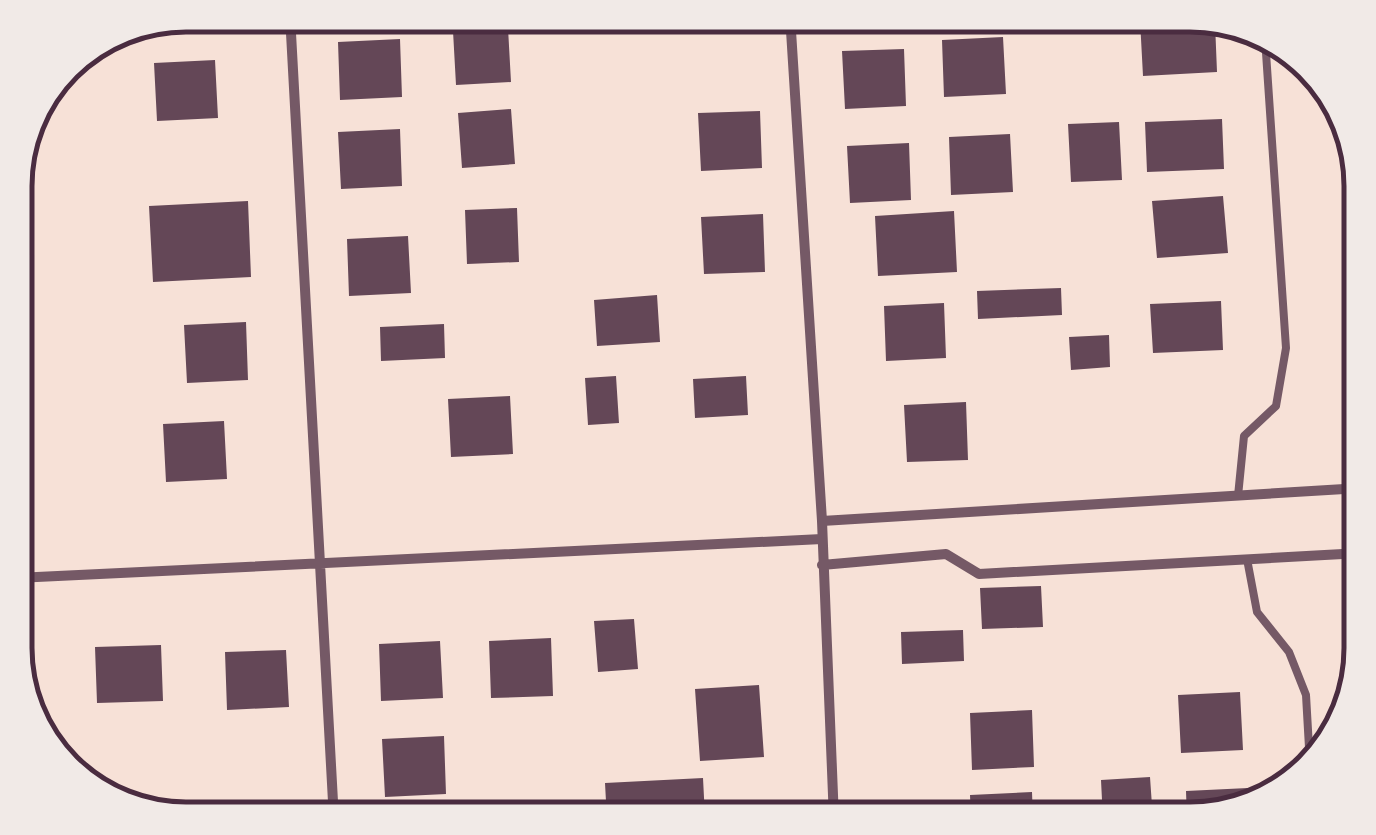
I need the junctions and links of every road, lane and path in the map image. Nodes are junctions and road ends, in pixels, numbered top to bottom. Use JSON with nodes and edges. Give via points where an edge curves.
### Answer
{"nodes":[{"id":1,"x":291,"y":32,"type":"edge"},
{"id":2,"x":791,"y":32,"type":"edge"},
{"id":3,"x":1267,"y":54,"type":"edge"},
{"id":4,"x":1343,"y":489,"type":"edge"},
{"id":5,"x":1238,"y":496,"type":"junction"},
{"id":6,"x":822,"y":521,"type":"junction"},
{"id":7,"x":822,"y":539,"type":"junction"},
{"id":8,"x":1343,"y":553,"type":"edge"},
{"id":9,"x":1247,"y":559,"type":"junction"},
{"id":10,"x":321,"y":563,"type":"junction"},
{"id":11,"x":822,"y":565,"type":"junction"},
{"id":12,"x":32,"y":577,"type":"edge"},
{"id":13,"x":1309,"y":745,"type":"edge"},
{"id":14,"x":333,"y":802,"type":"edge"},
{"id":15,"x":833,"y":802,"type":"edge"}],
"edges":[{"from":1,"to":10,"type":"street"},
{"from":2,"to":6,"type":"street"},
{"from":3,"to":5,"type":"lane","via":[[1286,348],[1276,406],[1244,436]]},
{"from":4,"to":5,"type":"street"},
{"from":5,"to":6,"type":"street"},
{"from":6,"to":7,"type":"street"},
{"from":7,"to":10,"type":"street"},
{"from":7,"to":11,"type":"street"},
{"from":8,"to":9,"type":"street"},
{"from":9,"to":11,"type":"street","via":[[979,574],[946,554]]},
{"from":9,"to":13,"type":"lane","via":[[1256,612],[1289,652],[1306,696]]},
{"from":10,"to":12,"type":"street"},
{"from":10,"to":14,"type":"street"},
{"from":11,"to":15,"type":"street"}]}
